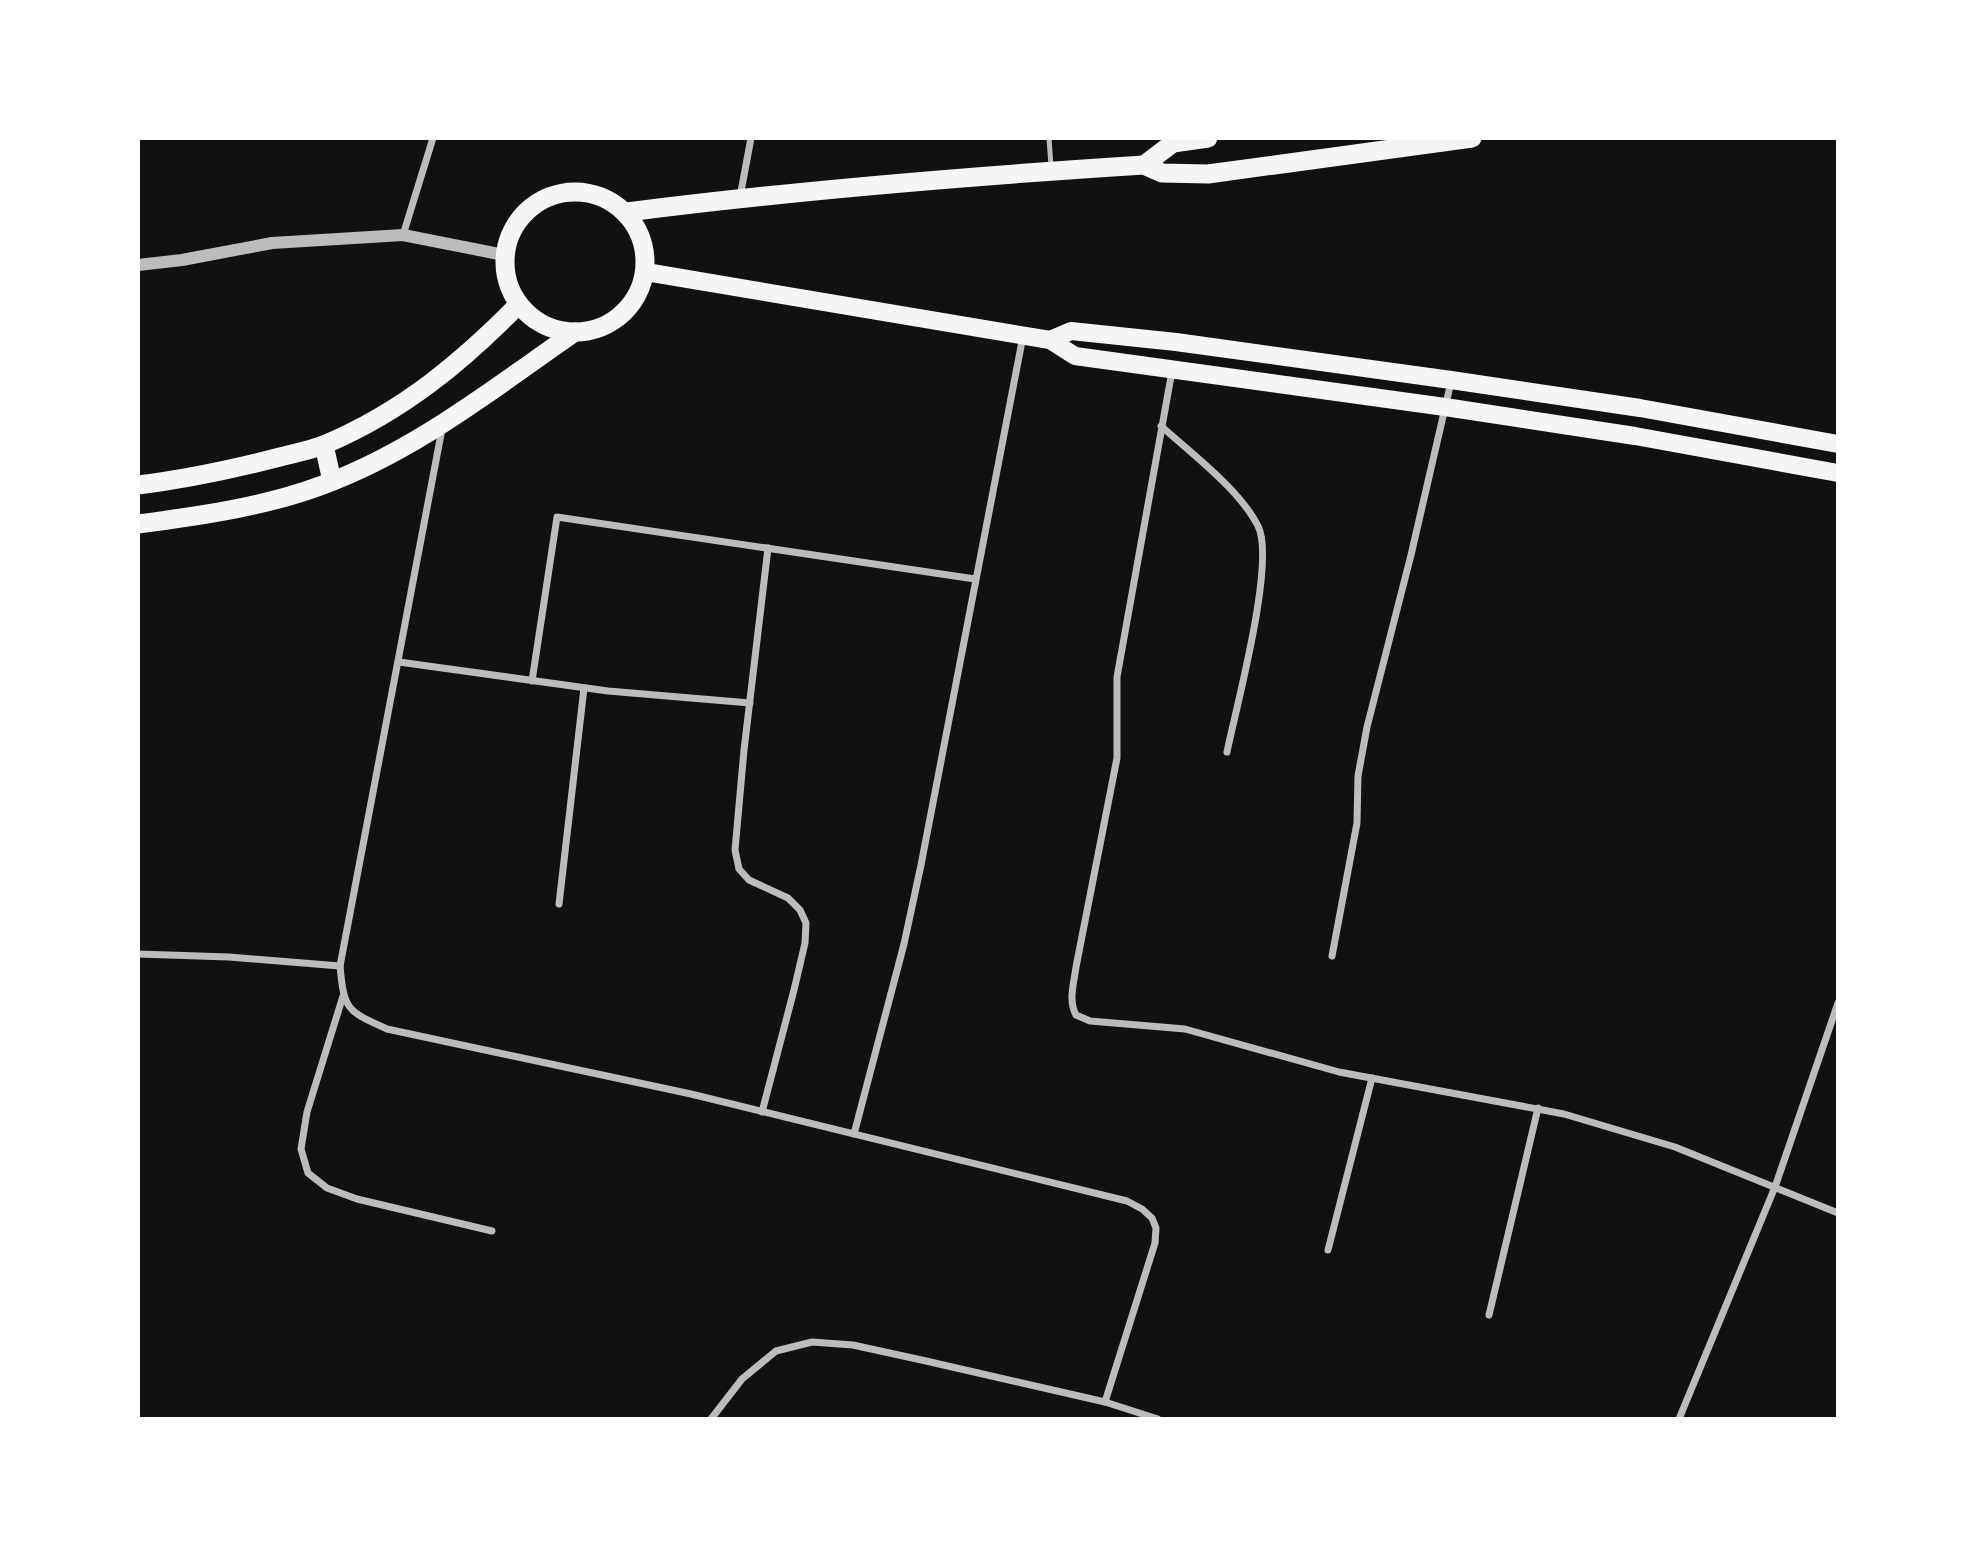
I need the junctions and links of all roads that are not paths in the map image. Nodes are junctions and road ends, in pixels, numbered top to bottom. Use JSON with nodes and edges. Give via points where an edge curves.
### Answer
{"nodes":[{"id":1,"x":433,"y":138,"type":"edge"},
{"id":2,"x":751,"y":138,"type":"edge"},
{"id":3,"x":1049,"y":138,"type":"edge"},
{"id":4,"x":1208,"y":138,"type":"edge"},
{"id":5,"x":1472,"y":138,"type":"edge"},
{"id":6,"x":1144,"y":165,"type":"junction"},
{"id":7,"x":1052,"y":171,"type":"junction"},
{"id":8,"x":739,"y":198,"type":"junction"},
{"id":9,"x":627,"y":212,"type":"junction"},
{"id":10,"x":403,"y":235,"type":"junction"},
{"id":11,"x":504,"y":255,"type":"junction"},
{"id":12,"x":138,"y":265,"type":"edge"},
{"id":13,"x":646,"y":272,"type":"junction"},
{"id":14,"x":519,"y":304,"type":"junction"},
{"id":15,"x":575,"y":332,"type":"junction"},
{"id":16,"x":1023,"y":335,"type":"junction"},
{"id":17,"x":1050,"y":340,"type":"junction"},
{"id":18,"x":1171,"y":370,"type":"junction"},
{"id":19,"x":1451,"y":380,"type":"junction"},
{"id":20,"x":1445,"y":407,"type":"junction"},
{"id":21,"x":443,"y":424,"type":"junction"},
{"id":22,"x":1161,"y":426,"type":"junction"},
{"id":23,"x":1838,"y":444,"type":"edge"},
{"id":24,"x":324,"y":445,"type":"junction"},
{"id":25,"x":1838,"y":472,"type":"edge"},
{"id":26,"x":332,"y":481,"type":"junction"},
{"id":27,"x":138,"y":485,"type":"edge"},
{"id":28,"x":138,"y":524,"type":"edge"},
{"id":29,"x":768,"y":548,"type":"junction"},
{"id":30,"x":975,"y":579,"type":"junction"},
{"id":31,"x":398,"y":662,"type":"junction"},
{"id":32,"x":532,"y":681,"type":"junction"},
{"id":33,"x":584,"y":688,"type":"junction"},
{"id":34,"x":750,"y":703,"type":"junction"},
{"id":35,"x":1227,"y":752,"type":"dead end"},
{"id":36,"x":559,"y":904,"type":"dead end"},
{"id":37,"x":138,"y":954,"type":"edge"},
{"id":38,"x":1332,"y":956,"type":"dead end"},
{"id":39,"x":340,"y":966,"type":"junction"},
{"id":40,"x":343,"y":996,"type":"junction"},
{"id":41,"x":1838,"y":1003,"type":"edge"},
{"id":42,"x":1372,"y":1078,"type":"junction"},
{"id":43,"x":1538,"y":1108,"type":"junction"},
{"id":44,"x":762,"y":1111,"type":"junction"},
{"id":45,"x":854,"y":1135,"type":"junction"},
{"id":46,"x":1775,"y":1187,"type":"junction"},
{"id":47,"x":1838,"y":1213,"type":"edge"},
{"id":48,"x":492,"y":1231,"type":"dead end"},
{"id":49,"x":1328,"y":1250,"type":"dead end"},
{"id":50,"x":1489,"y":1315,"type":"dead end"},
{"id":51,"x":1105,"y":1402,"type":"junction"},
{"id":52,"x":711,"y":1419,"type":"edge"},
{"id":53,"x":1158,"y":1419,"type":"edge"},
{"id":54,"x":1679,"y":1419,"type":"edge"}],
"edges":[{"from":1,"to":10,"type":"street"},
{"from":2,"to":8,"type":"street"},
{"from":3,"to":7,"type":"lane"},
{"from":4,"to":6,"type":"highway","via":[[1173,143]]},
{"from":5,"to":6,"type":"highway","via":[[1208,174],[1163,173]]},
{"from":6,"to":7,"type":"highway"},
{"from":7,"to":8,"type":"highway"},
{"from":8,"to":9,"type":"highway"},
{"from":9,"to":11,"type":"highway","via":[[592,192],[551,194],[518,218]]},
{"from":9,"to":13,"type":"highway","via":[[643,240]]},
{"from":10,"to":11,"type":"street"},
{"from":10,"to":12,"type":"street","via":[[272,243]]},
{"from":11,"to":14,"type":"highway","via":[[506,277]]},
{"from":13,"to":15,"type":"highway","via":[[636,299],[621,315]]},
{"from":13,"to":16,"type":"main road"},
{"from":14,"to":15,"type":"highway","via":[[551,329]]},
{"from":14,"to":24,"type":"highway","via":[[482,342],[422,391]]},
{"from":15,"to":21,"type":"highway"},
{"from":16,"to":17,"type":"main road"},
{"from":16,"to":30,"type":"street"},
{"from":17,"to":18,"type":"main road","via":[[1075,356]]},
{"from":17,"to":19,"type":"main road","via":[[1071,331]]},
{"from":18,"to":20,"type":"main road"},
{"from":18,"to":22,"type":"street"},
{"from":19,"to":20,"type":"street"},
{"from":19,"to":23,"type":"main road"},
{"from":20,"to":25,"type":"main road"},
{"from":20,"to":38,"type":"street","via":[[1367,727],[1358,776],[1357,823]]},
{"from":21,"to":26,"type":"highway"},
{"from":21,"to":31,"type":"street"},
{"from":22,"to":35,"type":"street","via":[[1247,508],[1259,529],[1258,599]]},
{"from":22,"to":42,"type":"street","via":[[1117,677],[1118,758],[1072,1008],[1090,1021],[1185,1029]]},
{"from":24,"to":26,"type":"highway"},
{"from":24,"to":27,"type":"highway","via":[[246,466]]},
{"from":26,"to":28,"type":"highway","via":[[255,504]]},
{"from":29,"to":30,"type":"street"},
{"from":29,"to":32,"type":"street","via":[[557,517]]},
{"from":29,"to":34,"type":"street"},
{"from":30,"to":45,"type":"street","via":[[904,944]]},
{"from":31,"to":32,"type":"street"},
{"from":31,"to":39,"type":"street"},
{"from":32,"to":33,"type":"street"},
{"from":33,"to":34,"type":"street"},
{"from":33,"to":36,"type":"street"},
{"from":34,"to":44,"type":"street","via":[[737,860],[749,880],[788,898],[806,923],[794,990]]},
{"from":37,"to":39,"type":"street"},
{"from":39,"to":40,"type":"street"},
{"from":40,"to":44,"type":"street","via":[[356,1015],[387,1029]]},
{"from":40,"to":48,"type":"street","via":[[307,1112],[301,1149],[308,1173],[327,1188],[357,1199]]},
{"from":41,"to":46,"type":"street"},
{"from":42,"to":43,"type":"street"},
{"from":42,"to":49,"type":"street"},
{"from":43,"to":46,"type":"street","via":[[1675,1147]]},
{"from":43,"to":50,"type":"street"},
{"from":44,"to":45,"type":"street"},
{"from":45,"to":51,"type":"street","via":[[1126,1200],[1152,1218],[1156,1228],[1152,1258]]},
{"from":46,"to":47,"type":"street"},
{"from":46,"to":54,"type":"street"},
{"from":51,"to":52,"type":"street","via":[[853,1345],[812,1342],[776,1351],[743,1379]]},
{"from":51,"to":53,"type":"street"}]}
